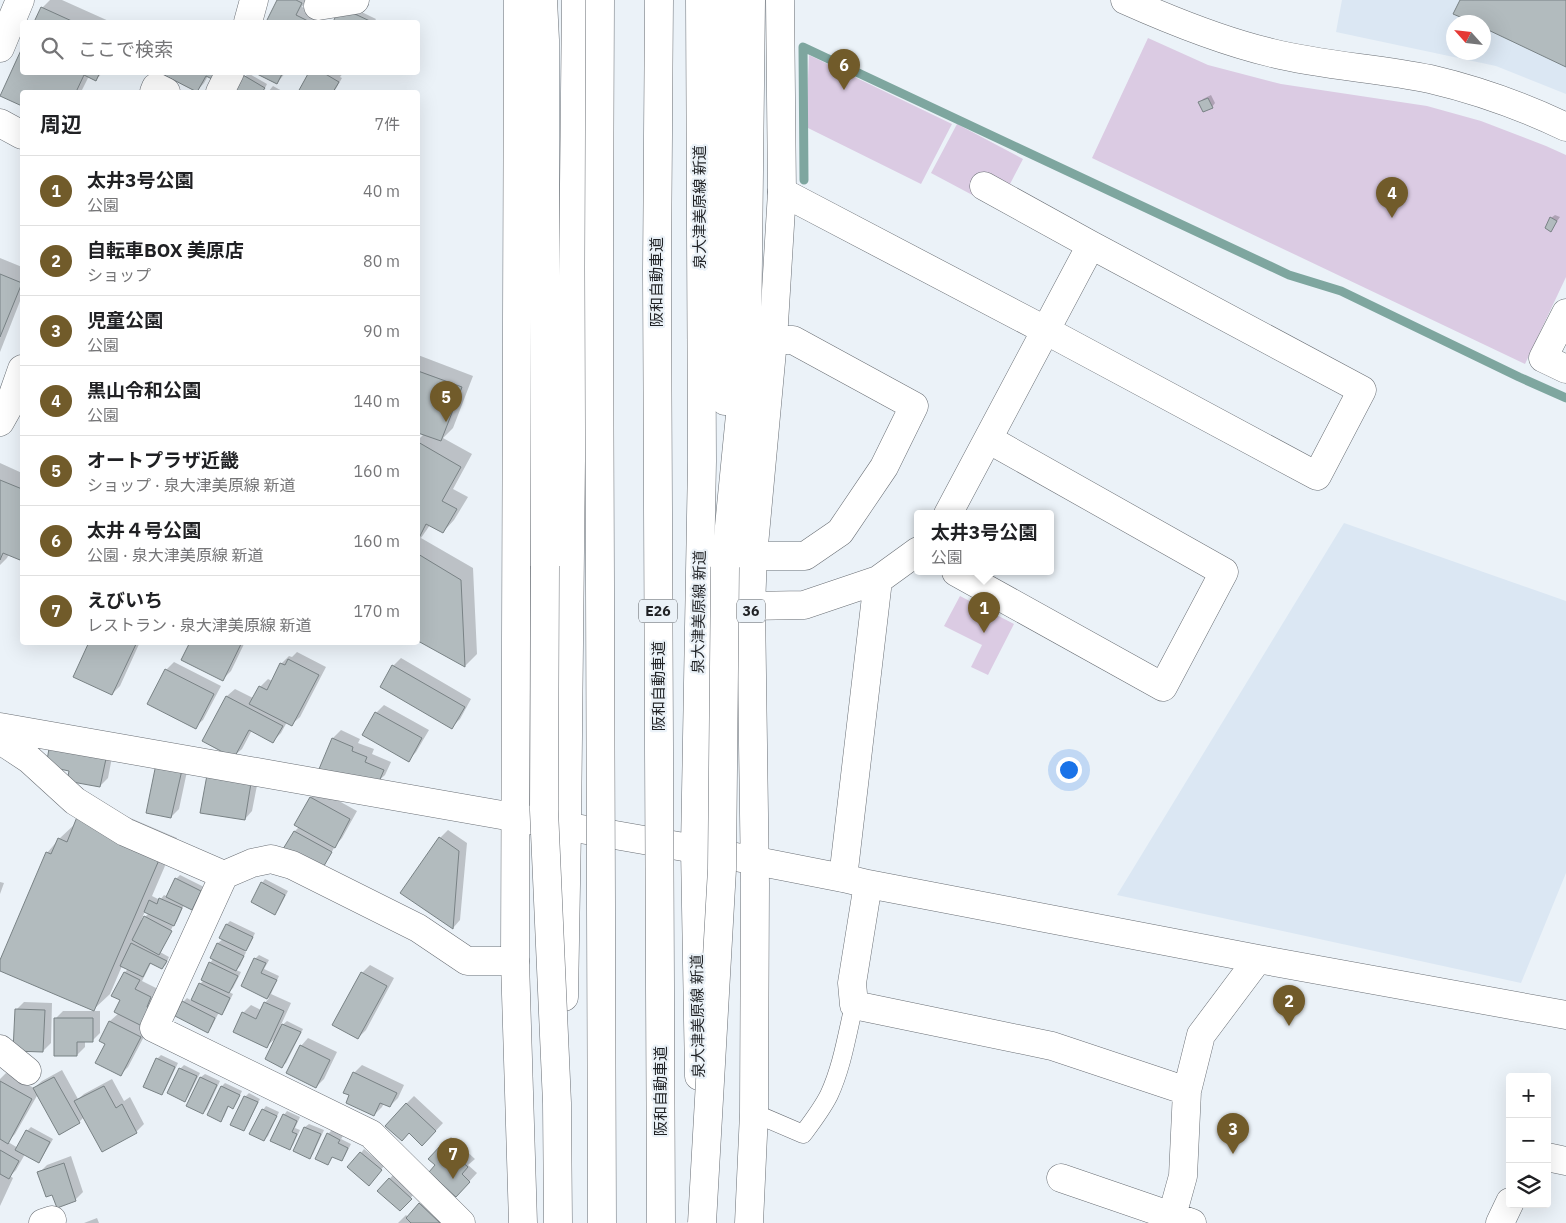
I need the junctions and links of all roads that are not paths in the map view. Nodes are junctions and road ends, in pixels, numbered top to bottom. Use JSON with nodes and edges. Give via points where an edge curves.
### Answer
{"nodes":[{"id":1,"x":20,"y":0,"type":"edge"},
{"id":2,"x":254,"y":0,"type":"edge"},
{"id":3,"x":355,"y":0,"type":"edge"},
{"id":4,"x":518,"y":0,"type":"edge"},
{"id":5,"x":542,"y":0,"type":"edge"},
{"id":6,"x":576,"y":0,"type":"edge"},
{"id":7,"x":600,"y":0,"type":"edge"},
{"id":8,"x":659,"y":0,"type":"edge"},
{"id":9,"x":700,"y":0,"type":"edge"},
{"id":10,"x":725,"y":0,"type":"edge"},
{"id":11,"x":751,"y":0,"type":"edge"},
{"id":12,"x":780,"y":0,"type":"edge"},
{"id":13,"x":1125,"y":0,"type":"edge"},
{"id":14,"x":318,"y":6,"type":"dead end"},
{"id":15,"x":249,"y":20,"type":"edge"},
{"id":16,"x":0,"y":48,"type":"edge"},
{"id":17,"x":228,"y":75,"type":"edge"},
{"id":18,"x":221,"y":90,"type":"edge"},
{"id":19,"x":0,"y":124,"type":"edge"},
{"id":20,"x":1566,"y":126,"type":"edge"},
{"id":21,"x":20,"y":134,"type":"edge"},
{"id":22,"x":984,"y":186,"type":"dead end"},
{"id":23,"x":782,"y":192,"type":"junction"},
{"id":24,"x":1091,"y":245,"type":"junction"},
{"id":25,"x":1566,"y":313,"type":"edge"},
{"id":26,"x":1045,"y":330,"type":"junction"},
{"id":27,"x":773,"y":340,"type":"junction"},
{"id":28,"x":1566,"y":369,"type":"edge"},
{"id":29,"x":20,"y":375,"type":"edge"},
{"id":30,"x":0,"y":422,"type":"edge"},
{"id":31,"x":988,"y":439,"type":"junction"},
{"id":32,"x":950,"y":510,"type":"edge"},
{"id":33,"x":914,"y":554,"type":"edge"},
{"id":34,"x":753,"y":556,"type":"junction"},
{"id":35,"x":725,"y":567,"type":"junction"},
{"id":36,"x":961,"y":575,"type":"edge"},
{"id":37,"x":878,"y":580,"type":"junction"},
{"id":38,"x":751,"y":606,"type":"junction"},
{"id":39,"x":0,"y":727,"type":"edge"},
{"id":40,"x":0,"y":740,"type":"edge"},
{"id":41,"x":515,"y":818,"type":"junction"},
{"id":42,"x":567,"y":828,"type":"junction"},
{"id":43,"x":695,"y":849,"type":"junction"},
{"id":44,"x":754,"y":861,"type":"junction"},
{"id":45,"x":224,"y":875,"type":"junction"},
{"id":46,"x":855,"y":881,"type":"junction"},
{"id":47,"x":1258,"y":959,"type":"junction"},
{"id":48,"x":515,"y":962,"type":"junction"},
{"id":49,"x":854,"y":1005,"type":"junction"},
{"id":50,"x":1566,"y":1014,"type":"edge"},
{"id":51,"x":0,"y":1049,"type":"edge"},
{"id":52,"x":28,"y":1071,"type":"dead end"},
{"id":53,"x":1188,"y":1091,"type":"junction"},
{"id":54,"x":754,"y":1113,"type":"junction"},
{"id":55,"x":1551,"y":1157,"type":"edge"},
{"id":56,"x":1566,"y":1161,"type":"edge"},
{"id":57,"x":1061,"y":1178,"type":"dead end"},
{"id":58,"x":1507,"y":1208,"type":"edge"},
{"id":59,"x":1178,"y":1221,"type":"edge"},
{"id":60,"x":460,"y":1223,"type":"edge"},
{"id":61,"x":523,"y":1223,"type":"edge"},
{"id":62,"x":559,"y":1223,"type":"edge"},
{"id":63,"x":602,"y":1223,"type":"edge"},
{"id":64,"x":661,"y":1223,"type":"edge"},
{"id":65,"x":702,"y":1223,"type":"edge"},
{"id":66,"x":749,"y":1223,"type":"edge"},
{"id":67,"x":1500,"y":1223,"type":"edge"}],
"edges":[{"from":1,"to":16,"type":"main road"},
{"from":2,"to":15,"type":"main road"},
{"from":3,"to":14,"type":"main road"},
{"from":4,"to":41,"type":"main road"},
{"from":5,"to":62,"type":"main road","bridge":true,"via":[[545,40],[544,810]]},
{"from":6,"to":42,"type":"main road"},
{"from":7,"to":63,"type":"main road","bridge":true},
{"from":8,"to":64,"type":"main road","name":"阪和自動車道","number":"E26","bridge":true,"via":[[656,271]]},
{"from":9,"to":43,"type":"main road","name":"泉大津美原線 新道","via":[[702,461]]},
{"from":10,"to":35,"type":"main road"},
{"from":11,"to":35,"type":"main road","via":[[746,344]]},
{"from":12,"to":23,"type":"main road","number":"36"},
{"from":13,"to":20,"type":"main road","via":[[1183,25],[1271,53],[1428,79],[1482,93]]},
{"from":17,"to":18,"type":"main road"},
{"from":19,"to":21,"type":"main road"},
{"from":22,"to":24,"type":"main road"},
{"from":23,"to":26,"type":"main road"},
{"from":23,"to":27,"type":"main road","number":"36"},
{"from":24,"to":26,"type":"main road"},
{"from":24,"to":26,"type":"main road","via":[[1362,390],[1317,476]]},
{"from":25,"to":28,"type":"main road","via":[[1543,358]]},
{"from":26,"to":31,"type":"main road"},
{"from":27,"to":34,"type":"main road","number":"36"},
{"from":27,"to":34,"type":"main road","via":[[793,340],[914,406],[884,467],[840,532],[805,556]]},
{"from":29,"to":30,"type":"main road","via":[[10,406]]},
{"from":31,"to":32,"type":"main road"},
{"from":31,"to":36,"type":"main road","via":[[1224,572],[1163,688]]},
{"from":33,"to":37,"type":"main road"},
{"from":34,"to":38,"type":"main road","number":"36"},
{"from":35,"to":65,"type":"main road","bridge":true,"via":[[722,869]]},
{"from":37,"to":38,"type":"main road","via":[[804,605]]},
{"from":37,"to":46,"type":"main road"},
{"from":38,"to":44,"type":"main road","number":"36"},
{"from":39,"to":41,"type":"main road"},
{"from":40,"to":45,"type":"main road","via":[[28,759],[75,801],[125,832]]},
{"from":41,"to":42,"type":"main road"},
{"from":41,"to":48,"type":"main road"},
{"from":42,"to":43,"type":"main road"},
{"from":42,"to":62,"type":"main road"},
{"from":43,"to":44,"type":"main road"},
{"from":43,"to":65,"type":"main road","name":"泉大津美原線 新道"},
{"from":44,"to":46,"type":"main road"},
{"from":44,"to":54,"type":"main road","number":"36"},
{"from":45,"to":48,"type":"main road","via":[[252,863],[271,860],[292,864],[418,928],[467,960]]},
{"from":45,"to":60,"type":"main road","via":[[154,1028],[371,1134]]},
{"from":46,"to":47,"type":"main road"},
{"from":46,"to":49,"type":"main road"},
{"from":47,"to":50,"type":"main road"},
{"from":47,"to":53,"type":"main road","via":[[1201,1035]]},
{"from":48,"to":61,"type":"main road"},
{"from":49,"to":53,"type":"main road","via":[[1052,1046]]},
{"from":49,"to":54,"type":"lane","via":[[842,1058],[829,1095],[803,1134]]},
{"from":51,"to":52,"type":"main road"},
{"from":53,"to":59,"type":"main road"},
{"from":54,"to":66,"type":"main road","number":"36"},
{"from":55,"to":56,"type":"main road"},
{"from":57,"to":59,"type":"main road"},
{"from":58,"to":67,"type":"main road"}]}
